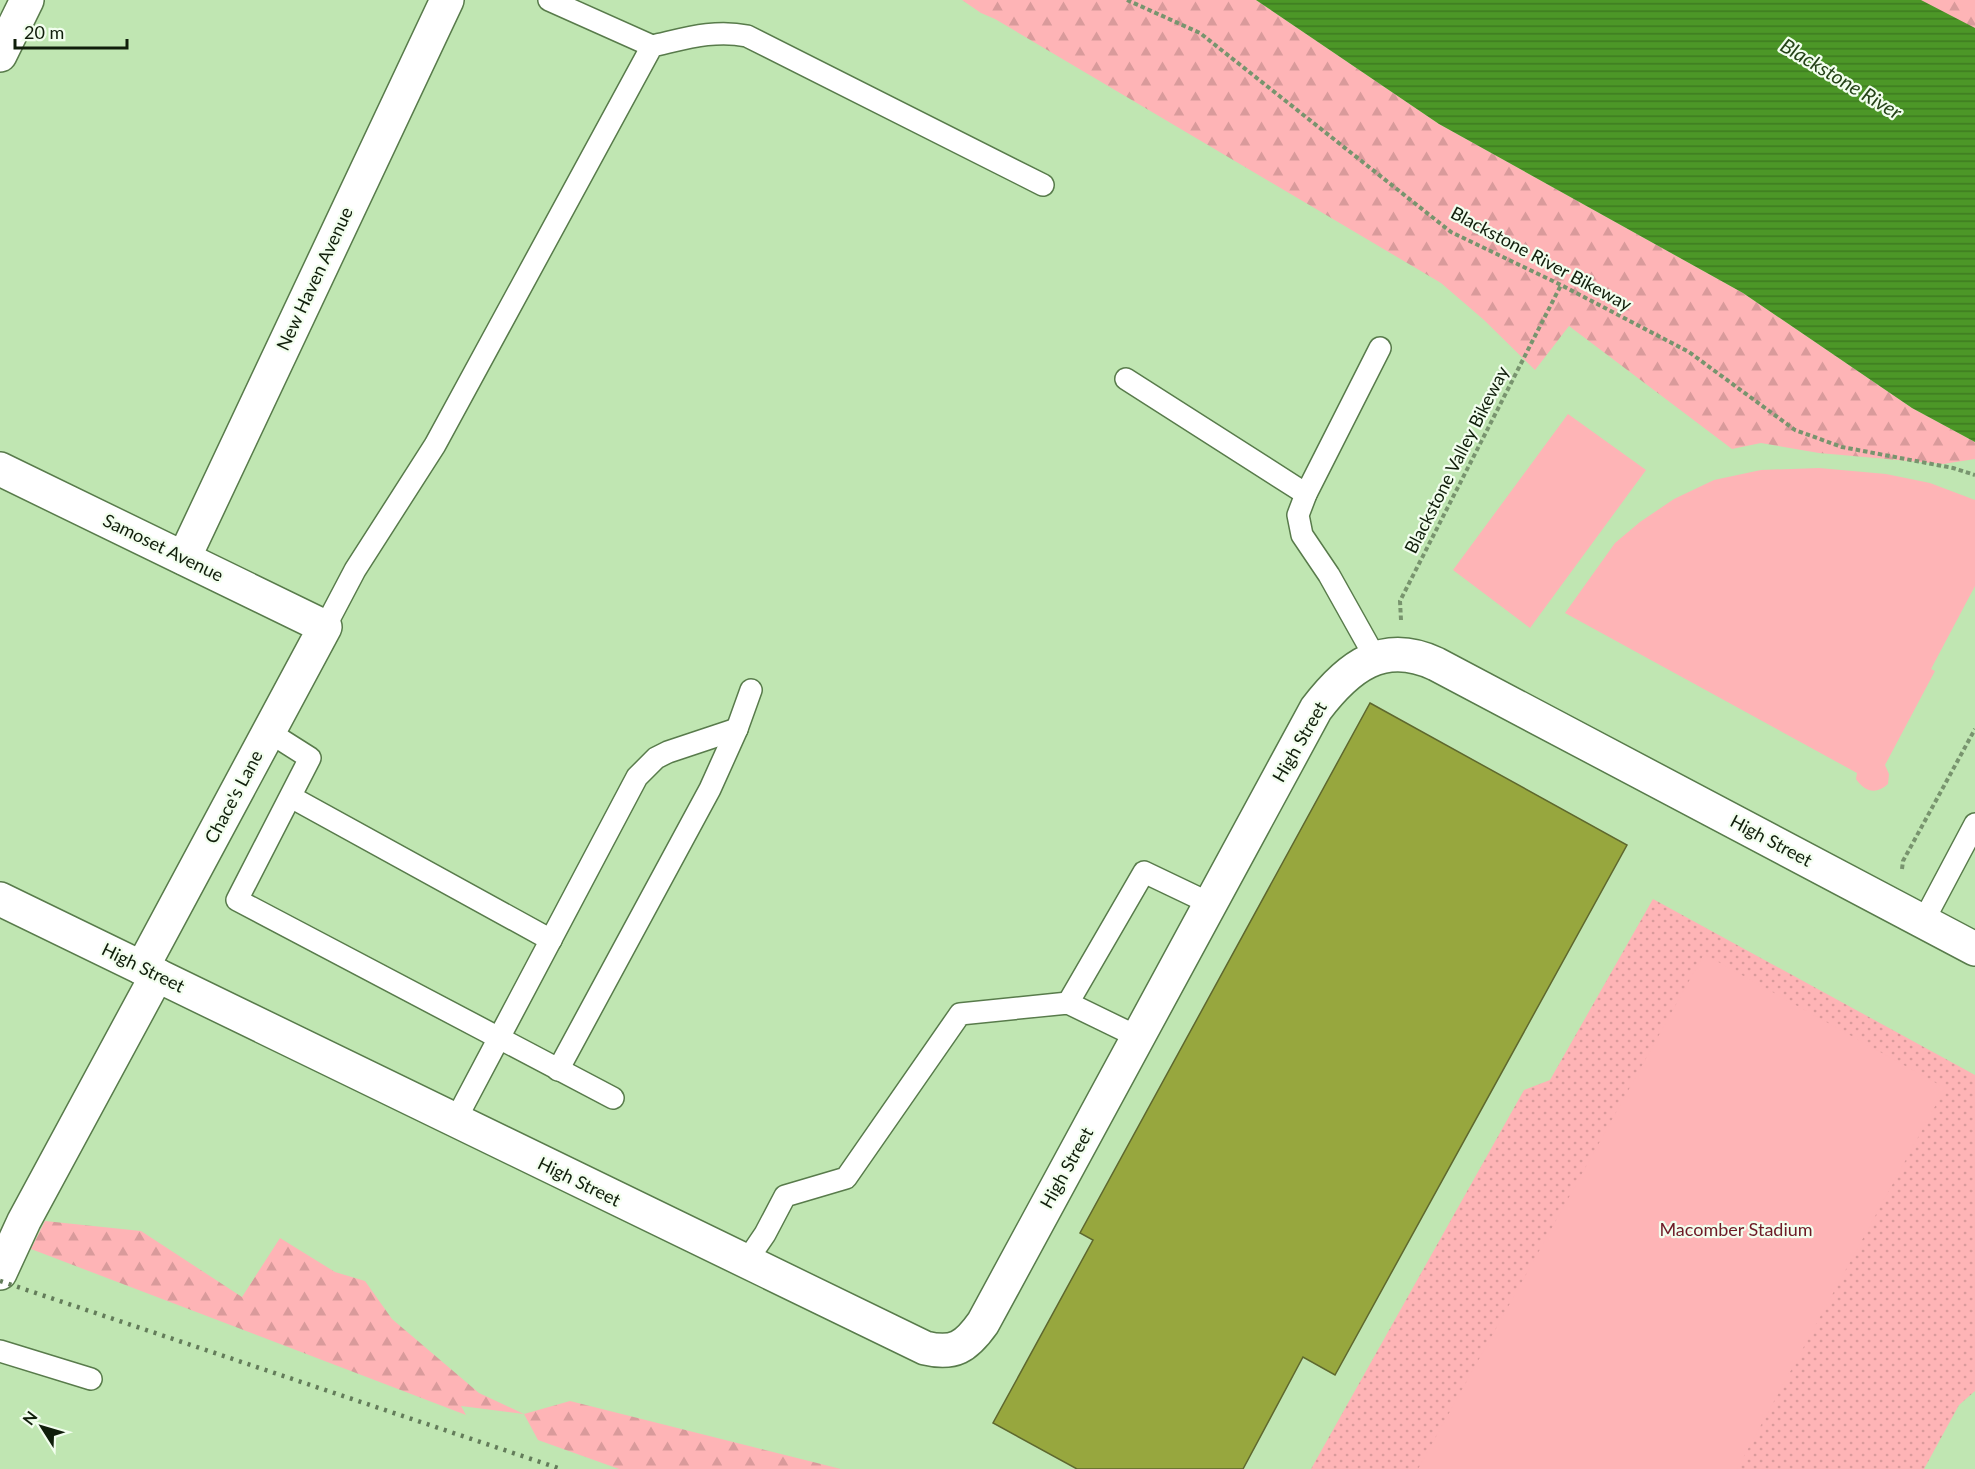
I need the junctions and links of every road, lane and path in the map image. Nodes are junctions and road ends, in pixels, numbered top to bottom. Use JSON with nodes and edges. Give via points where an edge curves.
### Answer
{"nodes":[{"id":1,"x":27,"y":0,"type":"edge"},
{"id":2,"x":447,"y":0,"type":"edge"},
{"id":3,"x":549,"y":0,"type":"edge"},
{"id":4,"x":1128,"y":0,"type":"edge"},
{"id":5,"x":652,"y":46,"type":"junction"},
{"id":6,"x":0,"y":55,"type":"edge"},
{"id":7,"x":1043,"y":185,"type":"dead end"},
{"id":8,"x":1561,"y":285,"type":"junction"},
{"id":9,"x":1380,"y":348,"type":"dead end"},
{"id":10,"x":1126,"y":379,"type":"dead end"},
{"id":11,"x":0,"y":469,"type":"edge"},
{"id":12,"x":1975,"y":475,"type":"edge"},
{"id":13,"x":1306,"y":494,"type":"junction"},
{"id":14,"x":183,"y":558,"type":"junction"},
{"id":15,"x":325,"y":627,"type":"junction"},
{"id":16,"x":1389,"y":656,"type":"junction"},
{"id":17,"x":751,"y":690,"type":"dead end"},
{"id":18,"x":737,"y":729,"type":"junction"},
{"id":19,"x":1975,"y":729,"type":"edge"},
{"id":20,"x":269,"y":732,"type":"junction"},
{"id":21,"x":291,"y":797,"type":"junction"},
{"id":22,"x":1975,"y":824,"type":"edge"},
{"id":23,"x":0,"y":899,"type":"edge"},
{"id":24,"x":1211,"y":904,"type":"junction"},
{"id":25,"x":1909,"y":914,"type":"junction"},
{"id":26,"x":551,"y":940,"type":"junction"},
{"id":27,"x":1975,"y":949,"type":"edge"},
{"id":28,"x":150,"y":972,"type":"junction"},
{"id":29,"x":1068,"y":1003,"type":"junction"},
{"id":30,"x":1138,"y":1037,"type":"junction"},
{"id":31,"x":499,"y":1038,"type":"junction"},
{"id":32,"x":558,"y":1070,"type":"junction"},
{"id":33,"x":613,"y":1098,"type":"dead end"},
{"id":34,"x":455,"y":1121,"type":"junction"},
{"id":35,"x":746,"y":1262,"type":"junction"},
{"id":36,"x":0,"y":1273,"type":"edge"},
{"id":37,"x":0,"y":1351,"type":"edge"},
{"id":38,"x":91,"y":1379,"type":"dead end"}],
"edges":[{"from":1,"to":6,"type":"street"},
{"from":2,"to":14,"type":"street","name":"New Haven Avenue"},
{"from":3,"to":5,"type":"lane"},
{"from":4,"to":8,"type":"path","name":"Blackstone River Bikeway","via":[[1200,33],[1451,231]]},
{"from":5,"to":7,"type":"lane","via":[[714,33],[747,36]]},
{"from":5,"to":15,"type":"lane","via":[[435,445],[355,570]]},
{"from":8,"to":12,"type":"path","name":"Blackstone River Bikeway","via":[[1689,352],[1795,430],[1842,447]]},
{"from":8,"to":16,"type":"path","name":"Blackstone Valley Bikeway","via":[[1400,601]]},
{"from":9,"to":13,"type":"lane"},
{"from":10,"to":13,"type":"lane"},
{"from":11,"to":14,"type":"street","name":"Samoset Avenue"},
{"from":13,"to":16,"type":"lane","via":[[1298,515],[1302,535]]},
{"from":14,"to":15,"type":"street","name":"Samoset Avenue"},
{"from":15,"to":20,"type":"street","name":"Chace's Lane"},
{"from":16,"to":24,"type":"street","name":"High Street","via":[[1352,670],[1316,709]]},
{"from":16,"to":25,"type":"street","name":"High Street","via":[[1420,656]]},
{"from":17,"to":18,"type":"lane"},
{"from":18,"to":26,"type":"lane","via":[[668,752],[647,766]]},
{"from":18,"to":32,"type":"lane","via":[[710,789]]},
{"from":19,"to":25,"type":"path","via":[[1903,861]]},
{"from":20,"to":21,"type":"lane","via":[[310,758]]},
{"from":20,"to":28,"type":"street","name":"Chace's Lane"},
{"from":21,"to":26,"type":"lane"},
{"from":21,"to":31,"type":"lane","via":[[237,900]]},
{"from":22,"to":25,"type":"lane"},
{"from":23,"to":28,"type":"street","name":"High Street"},
{"from":24,"to":29,"type":"lane","via":[[1144,872]]},
{"from":24,"to":30,"type":"street","name":"High Street"},
{"from":25,"to":27,"type":"street","name":"High Street"},
{"from":26,"to":31,"type":"lane"},
{"from":28,"to":34,"type":"street","name":"High Street"},
{"from":28,"to":36,"type":"street","name":"Chace's Lane"},
{"from":29,"to":30,"type":"lane"},
{"from":29,"to":35,"type":"lane","via":[[960,1014],[846,1178],[785,1196]]},
{"from":30,"to":35,"type":"street","name":"High Street","via":[[983,1323],[959,1348],[940,1352],[925,1348]]},
{"from":31,"to":32,"type":"lane"},
{"from":31,"to":34,"type":"lane"},
{"from":32,"to":33,"type":"lane"},
{"from":34,"to":35,"type":"street","name":"High Street"},
{"from":37,"to":38,"type":"lane"}]}
